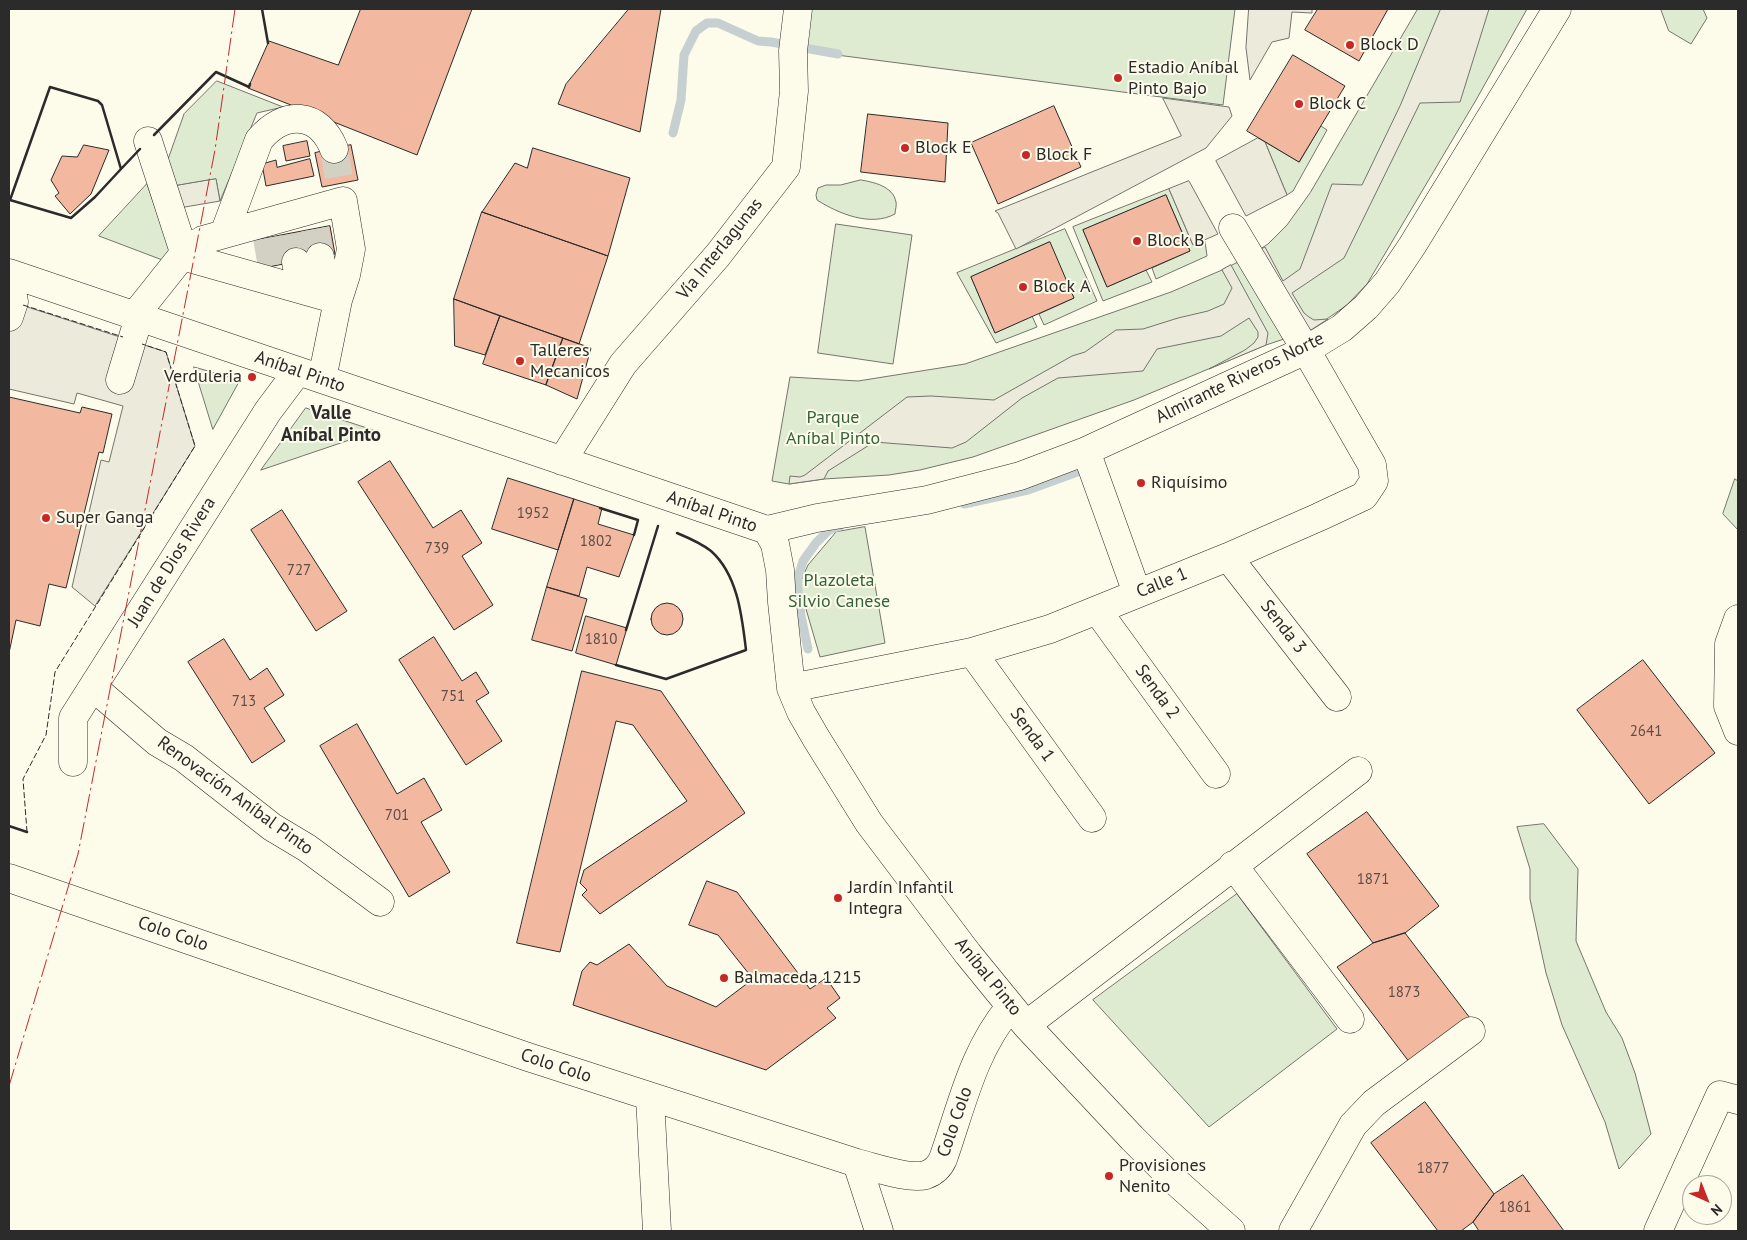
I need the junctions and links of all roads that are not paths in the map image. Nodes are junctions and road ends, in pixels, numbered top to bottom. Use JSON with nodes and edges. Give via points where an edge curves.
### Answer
{"nodes":[{"id":1,"x":798,"y":9,"type":"edge"},
{"id":2,"x":1556,"y":9,"type":"edge"},
{"id":3,"x":148,"y":141,"type":"dead end"},
{"id":4,"x":334,"y":149,"type":"tunnel mouth"},
{"id":5,"x":1233,"y":228,"type":"dead end"},
{"id":6,"x":224,"y":234,"type":"junction"},
{"id":7,"x":182,"y":256,"type":"junction"},
{"id":8,"x":9,"y":274,"type":"edge"},
{"id":9,"x":304,"y":279,"type":"junction"},
{"id":10,"x":137,"y":316,"type":"junction"},
{"id":11,"x":9,"y":317,"type":"edge"},
{"id":12,"x":1306,"y":350,"type":"junction"},
{"id":13,"x":310,"y":375,"type":"junction"},
{"id":14,"x":120,"y":380,"type":"dead end"},
{"id":15,"x":1086,"y":451,"type":"junction"},
{"id":16,"x":562,"y":460,"type":"junction"},
{"id":17,"x":767,"y":530,"type":"junction"},
{"id":18,"x":1228,"y":556,"type":"junction"},
{"id":19,"x":1137,"y":593,"type":"junction"},
{"id":20,"x":1097,"y":610,"type":"junction"},
{"id":21,"x":1738,"y":619,"type":"edge"},
{"id":22,"x":972,"y":652,"type":"junction"},
{"id":23,"x":93,"y":687,"type":"junction"},
{"id":24,"x":791,"y":688,"type":"junction"},
{"id":25,"x":1337,"y":697,"type":"dead end"},
{"id":26,"x":1738,"y":731,"type":"edge"},
{"id":27,"x":73,"y":762,"type":"dead end"},
{"id":28,"x":1358,"y":770,"type":"dead end"},
{"id":29,"x":1216,"y":774,"type":"dead end"},
{"id":30,"x":1092,"y":818,"type":"dead end"},
{"id":31,"x":1233,"y":865,"type":"junction"},
{"id":32,"x":9,"y":878,"type":"edge"},
{"id":33,"x":380,"y":902,"type":"dead end"},
{"id":34,"x":1018,"y":1016,"type":"junction"},
{"id":35,"x":1350,"y":1019,"type":"dead end"},
{"id":36,"x":1471,"y":1031,"type":"dead end"},
{"id":37,"x":1729,"y":1097,"type":"edge"},
{"id":38,"x":650,"y":1098,"type":"junction"},
{"id":39,"x":857,"y":1163,"type":"junction"},
{"id":40,"x":657,"y":1231,"type":"edge"},
{"id":41,"x":879,"y":1231,"type":"edge"},
{"id":42,"x":1231,"y":1231,"type":"edge"},
{"id":43,"x":1292,"y":1231,"type":"edge"},
{"id":44,"x":1658,"y":1231,"type":"edge"}],
"edges":[{"from":1,"to":16,"type":"street","name":"Vía Interlagunas","via":[[786,167],[718,255],[623,364]]},
{"from":2,"to":12,"type":"street","name":"Almirante Riveros Norte","via":[[1387,283],[1342,328]]},
{"from":3,"to":7,"type":"street","via":[[183,248]]},
{"from":4,"to":6,"type":"street","via":[[329,136],[306,119],[293,118],[267,130],[259,140]]},
{"from":5,"to":12,"type":"street","name":"Calle 1"},
{"from":6,"to":7,"type":"street","via":[[204,240]]},
{"from":6,"to":9,"type":"street","via":[[290,225],[342,193],[351,249],[346,275]]},
{"from":7,"to":9,"type":"street"},
{"from":7,"to":10,"type":"street"},
{"from":8,"to":10,"type":"street","name":"Aníbal Pinto"},
{"from":8,"to":11,"type":"street","via":[[14,302]]},
{"from":9,"to":13,"type":"street"},
{"from":10,"to":13,"type":"street","name":"Aníbal Pinto"},
{"from":10,"to":14,"type":"street"},
{"from":12,"to":15,"type":"street","name":"Almirante Riveros Norte"},
{"from":12,"to":18,"type":"street","name":"Calle 1","via":[[1372,465],[1374,481],[1364,496]]},
{"from":13,"to":16,"type":"street","name":"Aníbal Pinto"},
{"from":13,"to":23,"type":"street","name":"Juan de Dios Rivera","via":[[268,411]]},
{"from":15,"to":17,"type":"street","name":"Almirante Riveros Norte","via":[[1020,476],[927,500],[817,518]]},
{"from":15,"to":19,"type":"street"},
{"from":16,"to":17,"type":"street","name":"Aníbal Pinto"},
{"from":17,"to":24,"type":"street","name":"Aníbal Pinto","via":[[775,544],[780,570]]},
{"from":18,"to":19,"type":"street","name":"Calle 1"},
{"from":18,"to":25,"type":"street","name":"Senda 3"},
{"from":19,"to":20,"type":"street","name":"Calle 1"},
{"from":20,"to":22,"type":"street","name":"Calle 1","via":[[1050,629]]},
{"from":20,"to":29,"type":"street","name":"Senda 2"},
{"from":21,"to":26,"type":"street","via":[[1729,644],[1728,706]]},
{"from":22,"to":24,"type":"street","name":"Calle 1"},
{"from":22,"to":30,"type":"street","name":"Senda 1"},
{"from":23,"to":27,"type":"street","name":"Juan de Dios Rivera","via":[[73,718]]},
{"from":23,"to":33,"type":"street","name":"Renovación Aníbal Pinto","via":[[157,742],[184,758],[272,827],[307,848]]},
{"from":24,"to":34,"type":"street","name":"Aníbal Pinto","via":[[816,738],[869,823]]},
{"from":28,"to":31,"type":"street","name":"Colo Colo"},
{"from":31,"to":34,"type":"street","name":"Colo Colo"},
{"from":31,"to":35,"type":"street"},
{"from":32,"to":38,"type":"street","name":"Colo Colo"},
{"from":34,"to":39,"type":"street","name":"Colo Colo","via":[[986,1040],[940,1165],[927,1175],[917,1176]]},
{"from":34,"to":42,"type":"street","name":"Aníbal Pinto","via":[[1132,1138]]},
{"from":36,"to":43,"type":"street","via":[[1374,1103],[1353,1125]]},
{"from":37,"to":44,"type":"street"},
{"from":38,"to":39,"type":"street","name":"Colo Colo"},
{"from":38,"to":40,"type":"street"},
{"from":39,"to":41,"type":"street"}]}
